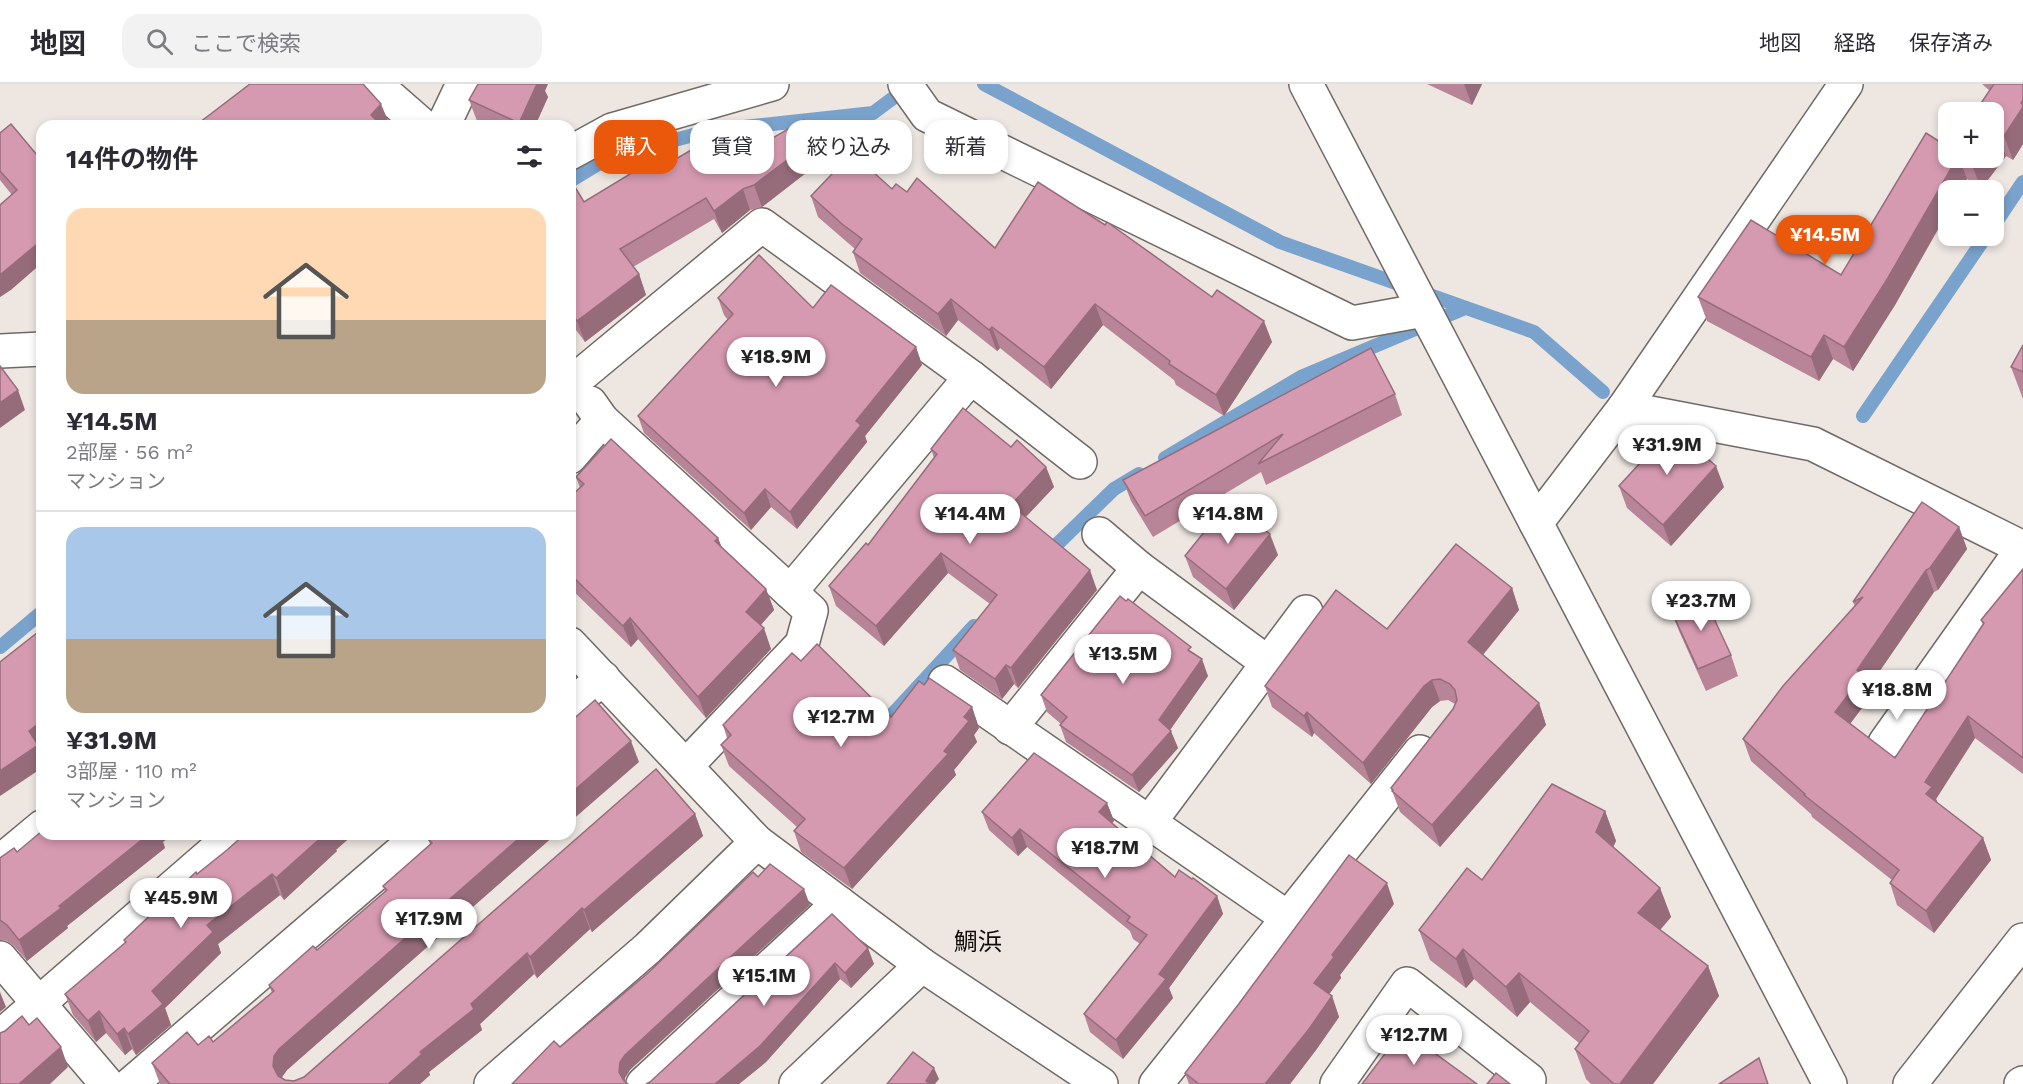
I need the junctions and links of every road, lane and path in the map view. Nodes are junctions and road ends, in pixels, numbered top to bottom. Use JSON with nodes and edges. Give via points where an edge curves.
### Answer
{"nodes":[{"id":1,"x":375,"y":84,"type":"edge"},
{"id":2,"x":463,"y":84,"type":"edge"},
{"id":3,"x":772,"y":84,"type":"edge"},
{"id":4,"x":905,"y":84,"type":"edge"},
{"id":5,"x":1306,"y":84,"type":"edge"},
{"id":6,"x":1846,"y":84,"type":"edge"},
{"id":7,"x":416,"y":120,"type":"edge"},
{"id":8,"x":446,"y":120,"type":"edge"},
{"id":9,"x":576,"y":150,"type":"edge"},
{"id":10,"x":1425,"y":310,"type":"junction"},
{"id":11,"x":36,"y":349,"type":"edge"},
{"id":12,"x":0,"y":351,"type":"edge"},
{"id":13,"x":576,"y":375,"type":"edge"},
{"id":14,"x":971,"y":377,"type":"junction"},
{"id":15,"x":576,"y":384,"type":"edge"},
{"id":16,"x":1624,"y":408,"type":"junction"},
{"id":17,"x":602,"y":420,"type":"junction"},
{"id":18,"x":576,"y":450,"type":"edge"},
{"id":19,"x":1080,"y":462,"type":"dead end"},
{"id":20,"x":1536,"y":524,"type":"junction"},
{"id":21,"x":1099,"y":534,"type":"dead end"},
{"id":22,"x":2023,"y":548,"type":"edge"},
{"id":23,"x":1139,"y":568,"type":"junction"},
{"id":24,"x":790,"y":592,"type":"junction"},
{"id":25,"x":1306,"y":612,"type":"dead end"},
{"id":26,"x":576,"y":650,"type":"edge"},
{"id":27,"x":1268,"y":663,"type":"junction"},
{"id":28,"x":603,"y":678,"type":"junction"},
{"id":29,"x":945,"y":682,"type":"dead end"},
{"id":30,"x":576,"y":701,"type":"edge"},
{"id":31,"x":1010,"y":728,"type":"junction"},
{"id":32,"x":1439,"y":728,"type":"edge"},
{"id":33,"x":1885,"y":743,"type":"dead end"},
{"id":34,"x":681,"y":761,"type":"junction"},
{"id":35,"x":648,"y":778,"type":"edge"},
{"id":36,"x":1149,"y":823,"type":"junction"},
{"id":37,"x":36,"y":832,"type":"edge"},
{"id":38,"x":227,"y":840,"type":"edge"},
{"id":39,"x":415,"y":840,"type":"edge"},
{"id":40,"x":757,"y":842,"type":"junction"},
{"id":41,"x":0,"y":862,"type":"edge"},
{"id":42,"x":839,"y":903,"type":"junction"},
{"id":43,"x":1288,"y":918,"type":"junction"},
{"id":44,"x":2023,"y":940,"type":"edge"},
{"id":45,"x":0,"y":958,"type":"edge"},
{"id":46,"x":922,"y":964,"type":"junction"},
{"id":47,"x":39,"y":1004,"type":"junction"},
{"id":48,"x":0,"y":1037,"type":"edge"},
{"id":49,"x":1529,"y":1080,"type":"dead end"},
{"id":50,"x":107,"y":1084,"type":"edge"},
{"id":51,"x":131,"y":1084,"type":"edge"},
{"id":52,"x":491,"y":1084,"type":"edge"},
{"id":53,"x":643,"y":1084,"type":"edge"},
{"id":54,"x":796,"y":1084,"type":"edge"},
{"id":55,"x":1101,"y":1084,"type":"edge"},
{"id":56,"x":1155,"y":1084,"type":"edge"},
{"id":57,"x":1337,"y":1084,"type":"edge"},
{"id":58,"x":1830,"y":1084,"type":"edge"},
{"id":59,"x":1910,"y":1084,"type":"edge"}],
"edges":[{"from":1,"to":7,"type":"street"},
{"from":2,"to":8,"type":"street"},
{"from":3,"to":9,"type":"street","via":[[612,130]]},
{"from":4,"to":10,"type":"street","via":[[927,115],[1352,323]]},
{"from":5,"to":10,"type":"street"},
{"from":6,"to":16,"type":"street"},
{"from":10,"to":20,"type":"street"},
{"from":11,"to":12,"type":"street"},
{"from":13,"to":14,"type":"street","via":[[762,225]]},
{"from":14,"to":19,"type":"street"},
{"from":14,"to":24,"type":"street"},
{"from":15,"to":17,"type":"street"},
{"from":16,"to":20,"type":"street"},
{"from":16,"to":22,"type":"street","via":[[1813,444]]},
{"from":17,"to":18,"type":"street"},
{"from":17,"to":24,"type":"street"},
{"from":20,"to":58,"type":"street"},
{"from":21,"to":23,"type":"street"},
{"from":22,"to":33,"type":"street"},
{"from":23,"to":27,"type":"street"},
{"from":23,"to":31,"type":"street"},
{"from":24,"to":34,"type":"street","via":[[811,611],[802,644]]},
{"from":25,"to":27,"type":"street"},
{"from":26,"to":28,"type":"street"},
{"from":27,"to":36,"type":"street"},
{"from":28,"to":30,"type":"street"},
{"from":28,"to":34,"type":"street"},
{"from":29,"to":31,"type":"street"},
{"from":31,"to":36,"type":"street"},
{"from":32,"to":43,"type":"street"},
{"from":34,"to":35,"type":"street"},
{"from":34,"to":40,"type":"street"},
{"from":36,"to":43,"type":"street"},
{"from":37,"to":41,"type":"street"},
{"from":38,"to":47,"type":"street"},
{"from":39,"to":51,"type":"street"},
{"from":40,"to":42,"type":"street"},
{"from":40,"to":52,"type":"street","via":[[648,948]]},
{"from":42,"to":46,"type":"street"},
{"from":42,"to":53,"type":"street"},
{"from":43,"to":56,"type":"street"},
{"from":44,"to":59,"type":"street"},
{"from":45,"to":47,"type":"street"},
{"from":46,"to":54,"type":"street"},
{"from":46,"to":55,"type":"street"},
{"from":47,"to":48,"type":"street"},
{"from":47,"to":50,"type":"street"},
{"from":49,"to":57,"type":"street","via":[[1407,984]]}]}
